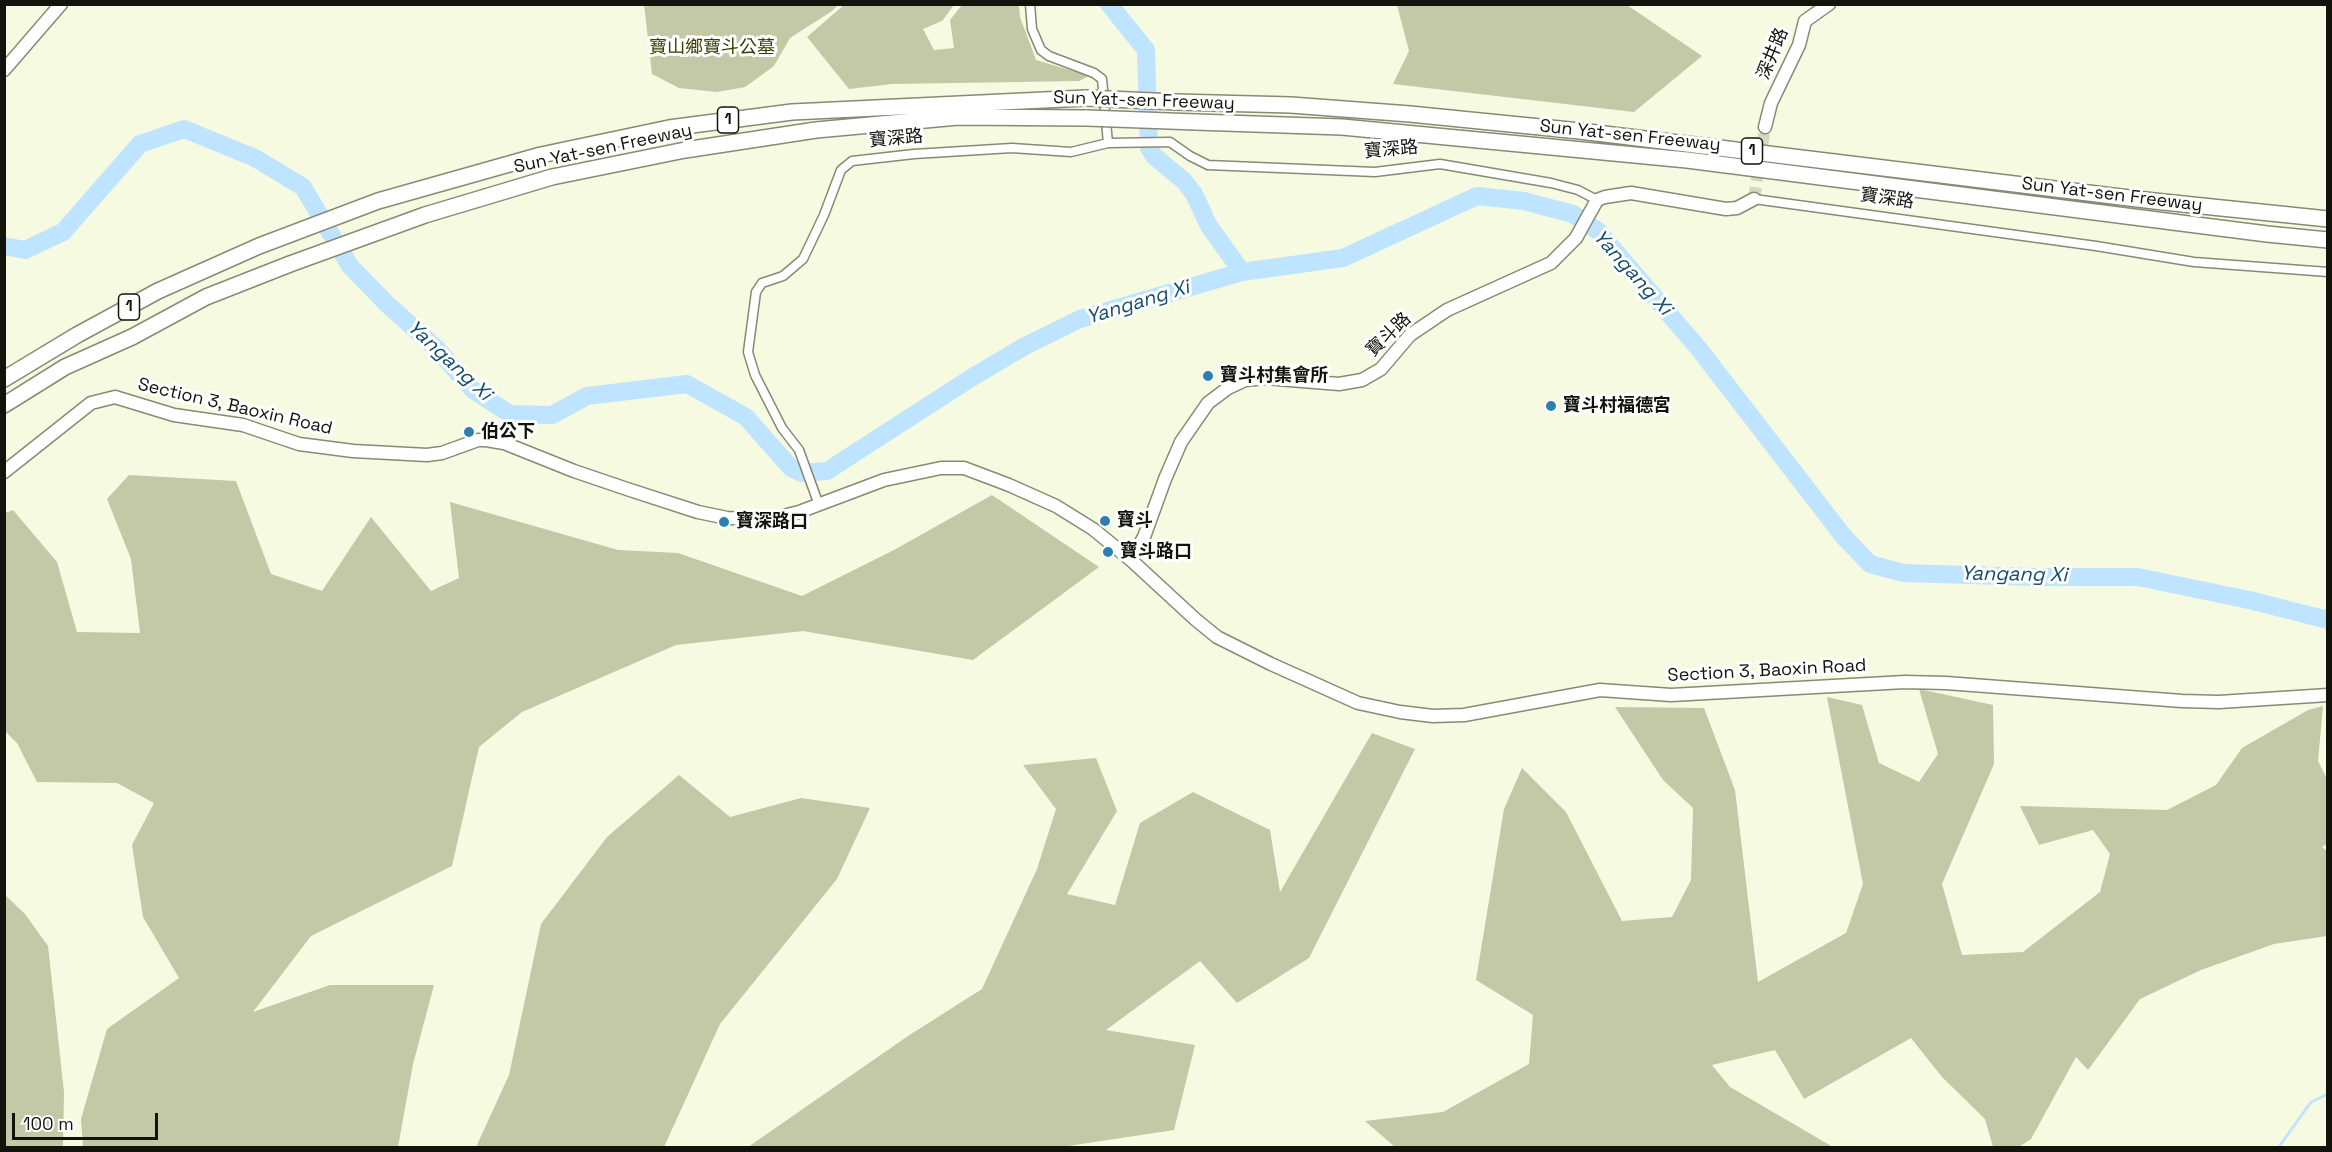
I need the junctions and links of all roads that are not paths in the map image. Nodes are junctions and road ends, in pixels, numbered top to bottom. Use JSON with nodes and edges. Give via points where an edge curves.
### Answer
{"nodes":[{"id":1,"x":61,"y":4,"type":"edge"},
{"id":2,"x":1030,"y":4,"type":"edge"},
{"id":3,"x":1829,"y":4,"type":"edge"},
{"id":4,"x":4,"y":69,"type":"edge"},
{"id":5,"x":1765,"y":127,"type":"tunnel mouth"},
{"id":6,"x":1108,"y":143,"type":"junction"},
{"id":7,"x":1754,"y":199,"type":"joint"},
{"id":8,"x":1597,"y":200,"type":"junction"},
{"id":9,"x":2328,"y":219,"type":"edge"},
{"id":10,"x":2328,"y":240,"type":"edge"},
{"id":11,"x":2328,"y":273,"type":"edge"},
{"id":12,"x":4,"y":379,"type":"edge"},
{"id":13,"x":4,"y":405,"type":"edge"},
{"id":14,"x":4,"y":472,"type":"edge"},
{"id":15,"x":819,"y":505,"type":"junction"},
{"id":16,"x":1131,"y":560,"type":"junction"},
{"id":17,"x":2328,"y":695,"type":"edge"}],
"edges":[{"from":1,"to":4,"type":"street"},
{"from":2,"to":6,"type":"street","via":[[1032,29],[1044,53],[1102,80]]},
{"from":3,"to":5,"type":"street","name":"深井路","via":[[1805,21]]},
{"from":6,"to":8,"type":"street","name":"寶深路","via":[[1170,142],[1208,165],[1375,172],[1440,164],[1551,183]]},
{"from":6,"to":15,"type":"street","name":"寶深路","via":[[1071,152],[1012,148],[867,158],[846,164],[841,170],[803,259],[783,276],[762,284],[756,292],[748,352],[782,428],[799,450]]},
{"from":7,"to":8,"type":"street","name":"寶深路","via":[[1726,209],[1631,193]]},
{"from":7,"to":11,"type":"street","name":"寶深路","via":[[2194,262]]},
{"from":8,"to":16,"type":"street","name":"寶斗路","via":[[1576,238],[1551,264],[1447,310],[1410,335],[1381,369],[1362,380],[1339,384],[1265,378],[1245,380],[1219,394],[1200,413],[1181,442]]},
{"from":9,"to":12,"type":"highway","name":"Sun Yat-sen Freeway","number":"1","bridge":true,"via":[[1580,131],[1291,105],[1086,98],[792,112],[669,128],[541,155],[378,201],[259,246],[158,291]]},
{"from":10,"to":13,"type":"highway","name":"Sun Yat-sen Freeway","number":"1","bridge":true,"via":[[1688,160],[1342,128],[958,117],[816,130],[685,150],[552,177],[425,215],[206,297],[65,367]]},
{"from":14,"to":15,"type":"street","name":"Section 3, Baoxin Road","via":[[91,403],[115,397],[174,416],[243,425],[299,444],[353,451],[427,455],[478,440],[504,443],[574,471],[714,516],[767,519]]},
{"from":15,"to":16,"type":"street","name":"Section 3, Baoxin Road","via":[[884,480],[940,468],[964,468],[1056,506]]},
{"from":16,"to":17,"type":"street","name":"Section 3, Baoxin Road","via":[[1217,637],[1358,702],[1433,716],[1464,715],[1600,690],[1671,696],[1905,682],[2144,699],[2210,701]]}]}
